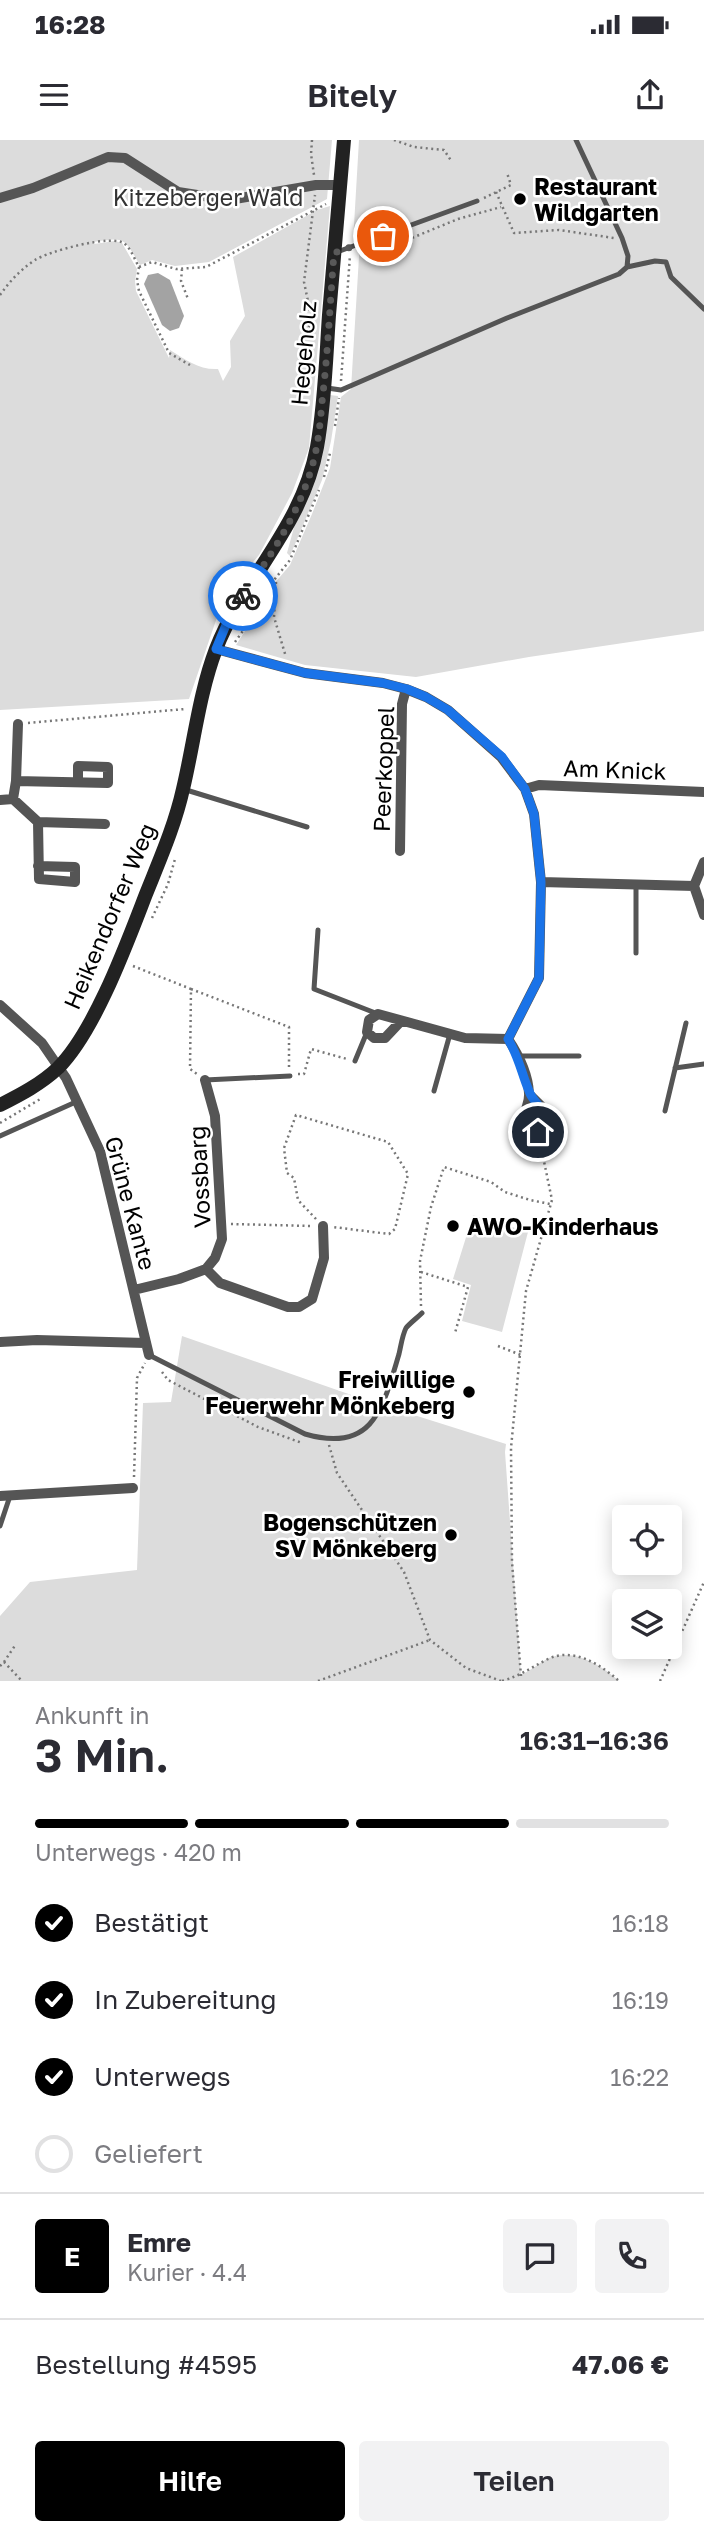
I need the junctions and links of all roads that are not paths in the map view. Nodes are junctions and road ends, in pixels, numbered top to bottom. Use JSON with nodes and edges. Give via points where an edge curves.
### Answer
{"nodes":[{"id":1,"x":344,"y":140,"type":"edge"},
{"id":2,"x":576,"y":140,"type":"edge"},
{"id":3,"x":339,"y":192,"type":"junction"},
{"id":4,"x":0,"y":198,"type":"edge"},
{"id":5,"x":477,"y":201,"type":"road end"},
{"id":6,"x":334,"y":253,"type":"junction"},
{"id":7,"x":626,"y":267,"type":"junction"},
{"id":8,"x":704,"y":309,"type":"edge"},
{"id":9,"x":324,"y":388,"type":"junction"},
{"id":10,"x":268,"y":558,"type":"joint"},
{"id":11,"x":216,"y":649,"type":"junction"},
{"id":12,"x":407,"y":689,"type":"junction"},
{"id":13,"x":18,"y":724,"type":"road end"},
{"id":14,"x":16,"y":781,"type":"junction"},
{"id":15,"x":78,"y":782,"type":"dead end"},
{"id":16,"x":183,"y":789,"type":"junction"},
{"id":17,"x":525,"y":789,"type":"junction"},
{"id":18,"x":704,"y":792,"type":"edge"},
{"id":19,"x":13,"y":799,"type":"junction"},
{"id":20,"x":0,"y":800,"type":"edge"},
{"id":21,"x":38,"y":822,"type":"junction"},
{"id":22,"x":105,"y":824,"type":"dead end"},
{"id":23,"x":307,"y":827,"type":"dead end"},
{"id":24,"x":400,"y":851,"type":"dead end"},
{"id":25,"x":704,"y":862,"type":"edge"},
{"id":26,"x":38,"y":866,"type":"dead end"},
{"id":27,"x":541,"y":882,"type":"junction"},
{"id":28,"x":636,"y":885,"type":"junction"},
{"id":29,"x":699,"y":886,"type":"edge"},
{"id":30,"x":704,"y":915,"type":"edge"},
{"id":31,"x":318,"y":930,"type":"dead end"},
{"id":32,"x":636,"y":953,"type":"dead end"},
{"id":33,"x":0,"y":1005,"type":"edge"},
{"id":34,"x":378,"y":1014,"type":"junction"},
{"id":35,"x":401,"y":1021,"type":"junction"},
{"id":36,"x":686,"y":1023,"type":"dead end"},
{"id":37,"x":367,"y":1032,"type":"junction"},
{"id":38,"x":450,"y":1034,"type":"junction"},
{"id":39,"x":508,"y":1039,"type":"junction"},
{"id":40,"x":519,"y":1056,"type":"junction"},
{"id":41,"x":579,"y":1056,"type":"dead end"},
{"id":42,"x":355,"y":1061,"type":"road end"},
{"id":43,"x":704,"y":1064,"type":"edge"},
{"id":44,"x":58,"y":1067,"type":"junction"},
{"id":45,"x":675,"y":1068,"type":"junction"},
{"id":46,"x":290,"y":1076,"type":"road end"},
{"id":47,"x":205,"y":1080,"type":"joint"},
{"id":48,"x":434,"y":1091,"type":"dead end"},
{"id":49,"x":530,"y":1095,"type":"junction"},
{"id":50,"x":78,"y":1101,"type":"junction"},
{"id":51,"x":0,"y":1105,"type":"edge"},
{"id":52,"x":665,"y":1111,"type":"dead end"},
{"id":53,"x":0,"y":1136,"type":"edge"},
{"id":54,"x":323,"y":1226,"type":"road end"},
{"id":55,"x":206,"y":1269,"type":"junction"},
{"id":56,"x":134,"y":1290,"type":"junction"},
{"id":57,"x":422,"y":1313,"type":"road end"},
{"id":58,"x":0,"y":1342,"type":"edge"},
{"id":59,"x":145,"y":1343,"type":"junction"},
{"id":60,"x":149,"y":1355,"type":"joint"},
{"id":61,"x":133,"y":1488,"type":"road end"},
{"id":62,"x":5,"y":1496,"type":"edge"},
{"id":63,"x":0,"y":1526,"type":"edge"}],
"edges":[{"from":1,"to":3,"type":"street","name":"Hegeholz"},
{"from":2,"to":7,"type":"lane","via":[[622,238]]},
{"from":3,"to":4,"type":"street","via":[[316,185],[229,200],[178,191],[125,158],[108,157]]},
{"from":3,"to":6,"type":"street","name":"Hegeholz"},
{"from":5,"to":6,"type":"lane"},
{"from":6,"to":9,"type":"street","name":"Hegeholz"},
{"from":7,"to":8,"type":"lane","via":[[666,262],[671,277]]},
{"from":7,"to":9,"type":"lane","via":[[619,274],[341,390]]},
{"from":9,"to":10,"type":"street","name":"Hegeholz","via":[[311,470],[295,514]]},
{"from":10,"to":11,"type":"street","name":"Heikendorfer Weg","via":[[231,613]]},
{"from":11,"to":12,"type":"street","via":[[292,670]]},
{"from":11,"to":16,"type":"street","name":"Heikendorfer Weg"},
{"from":12,"to":17,"type":"street","via":[[448,710],[476,733],[502,757]]},
{"from":12,"to":24,"type":"street","name":"Peerkoppel","via":[[402,704]]},
{"from":13,"to":14,"type":"street"},
{"from":14,"to":15,"type":"street"},
{"from":14,"to":19,"type":"street"},
{"from":16,"to":23,"type":"lane"},
{"from":16,"to":44,"type":"street","name":"Heikendorfer Weg","via":[[120,961],[78,1042]]},
{"from":17,"to":18,"type":"street","name":"Am Knick","via":[[539,785]]},
{"from":17,"to":27,"type":"street","via":[[534,814]]},
{"from":19,"to":20,"type":"street"},
{"from":19,"to":21,"type":"street"},
{"from":21,"to":22,"type":"street"},
{"from":21,"to":26,"type":"street"},
{"from":25,"to":29,"type":"street"},
{"from":27,"to":28,"type":"street"},
{"from":27,"to":39,"type":"street","via":[[539,978]]},
{"from":28,"to":29,"type":"street"},
{"from":28,"to":32,"type":"lane"},
{"from":29,"to":30,"type":"street"},
{"from":31,"to":34,"type":"lane","via":[[314,989]]},
{"from":33,"to":44,"type":"street","name":"Grüne Kante","via":[[42,1043]]},
{"from":34,"to":35,"type":"street"},
{"from":34,"to":37,"type":"street","via":[[369,1020]]},
{"from":35,"to":37,"type":"street","via":[[385,1038]]},
{"from":35,"to":38,"type":"street"},
{"from":36,"to":45,"type":"lane"},
{"from":37,"to":42,"type":"lane"},
{"from":38,"to":39,"type":"street"},
{"from":38,"to":48,"type":"lane"},
{"from":39,"to":40,"type":"street"},
{"from":40,"to":41,"type":"lane"},
{"from":40,"to":49,"type":"street"},
{"from":43,"to":45,"type":"lane"},
{"from":44,"to":50,"type":"street","name":"Grüne Kante"},
{"from":44,"to":51,"type":"street","name":"Heikendorfer Weg"},
{"from":45,"to":52,"type":"lane"},
{"from":46,"to":47,"type":"lane"},
{"from":47,"to":55,"type":"street","name":"Vossbarg","via":[[215,1116],[222,1239]]},
{"from":49,"to":49,"type":"street","via":[[523,1113],[526,1127],[538,1132],[546,1119],[543,1108]]},
{"from":50,"to":53,"type":"lane"},
{"from":50,"to":56,"type":"street","name":"Grüne Kante","via":[[100,1151]]},
{"from":54,"to":55,"type":"street","via":[[324,1258],[312,1299],[299,1307],[220,1283]]},
{"from":55,"to":56,"type":"street"},
{"from":56,"to":59,"type":"street","name":"Grüne Kante"},
{"from":57,"to":60,"type":"lane","via":[[407,1328],[380,1412],[352,1436],[329,1440],[305,1434]]},
{"from":58,"to":59,"type":"street"},
{"from":59,"to":60,"type":"street","name":"Grüne Kante"},
{"from":61,"to":62,"type":"street"},
{"from":62,"to":63,"type":"lane"}]}
